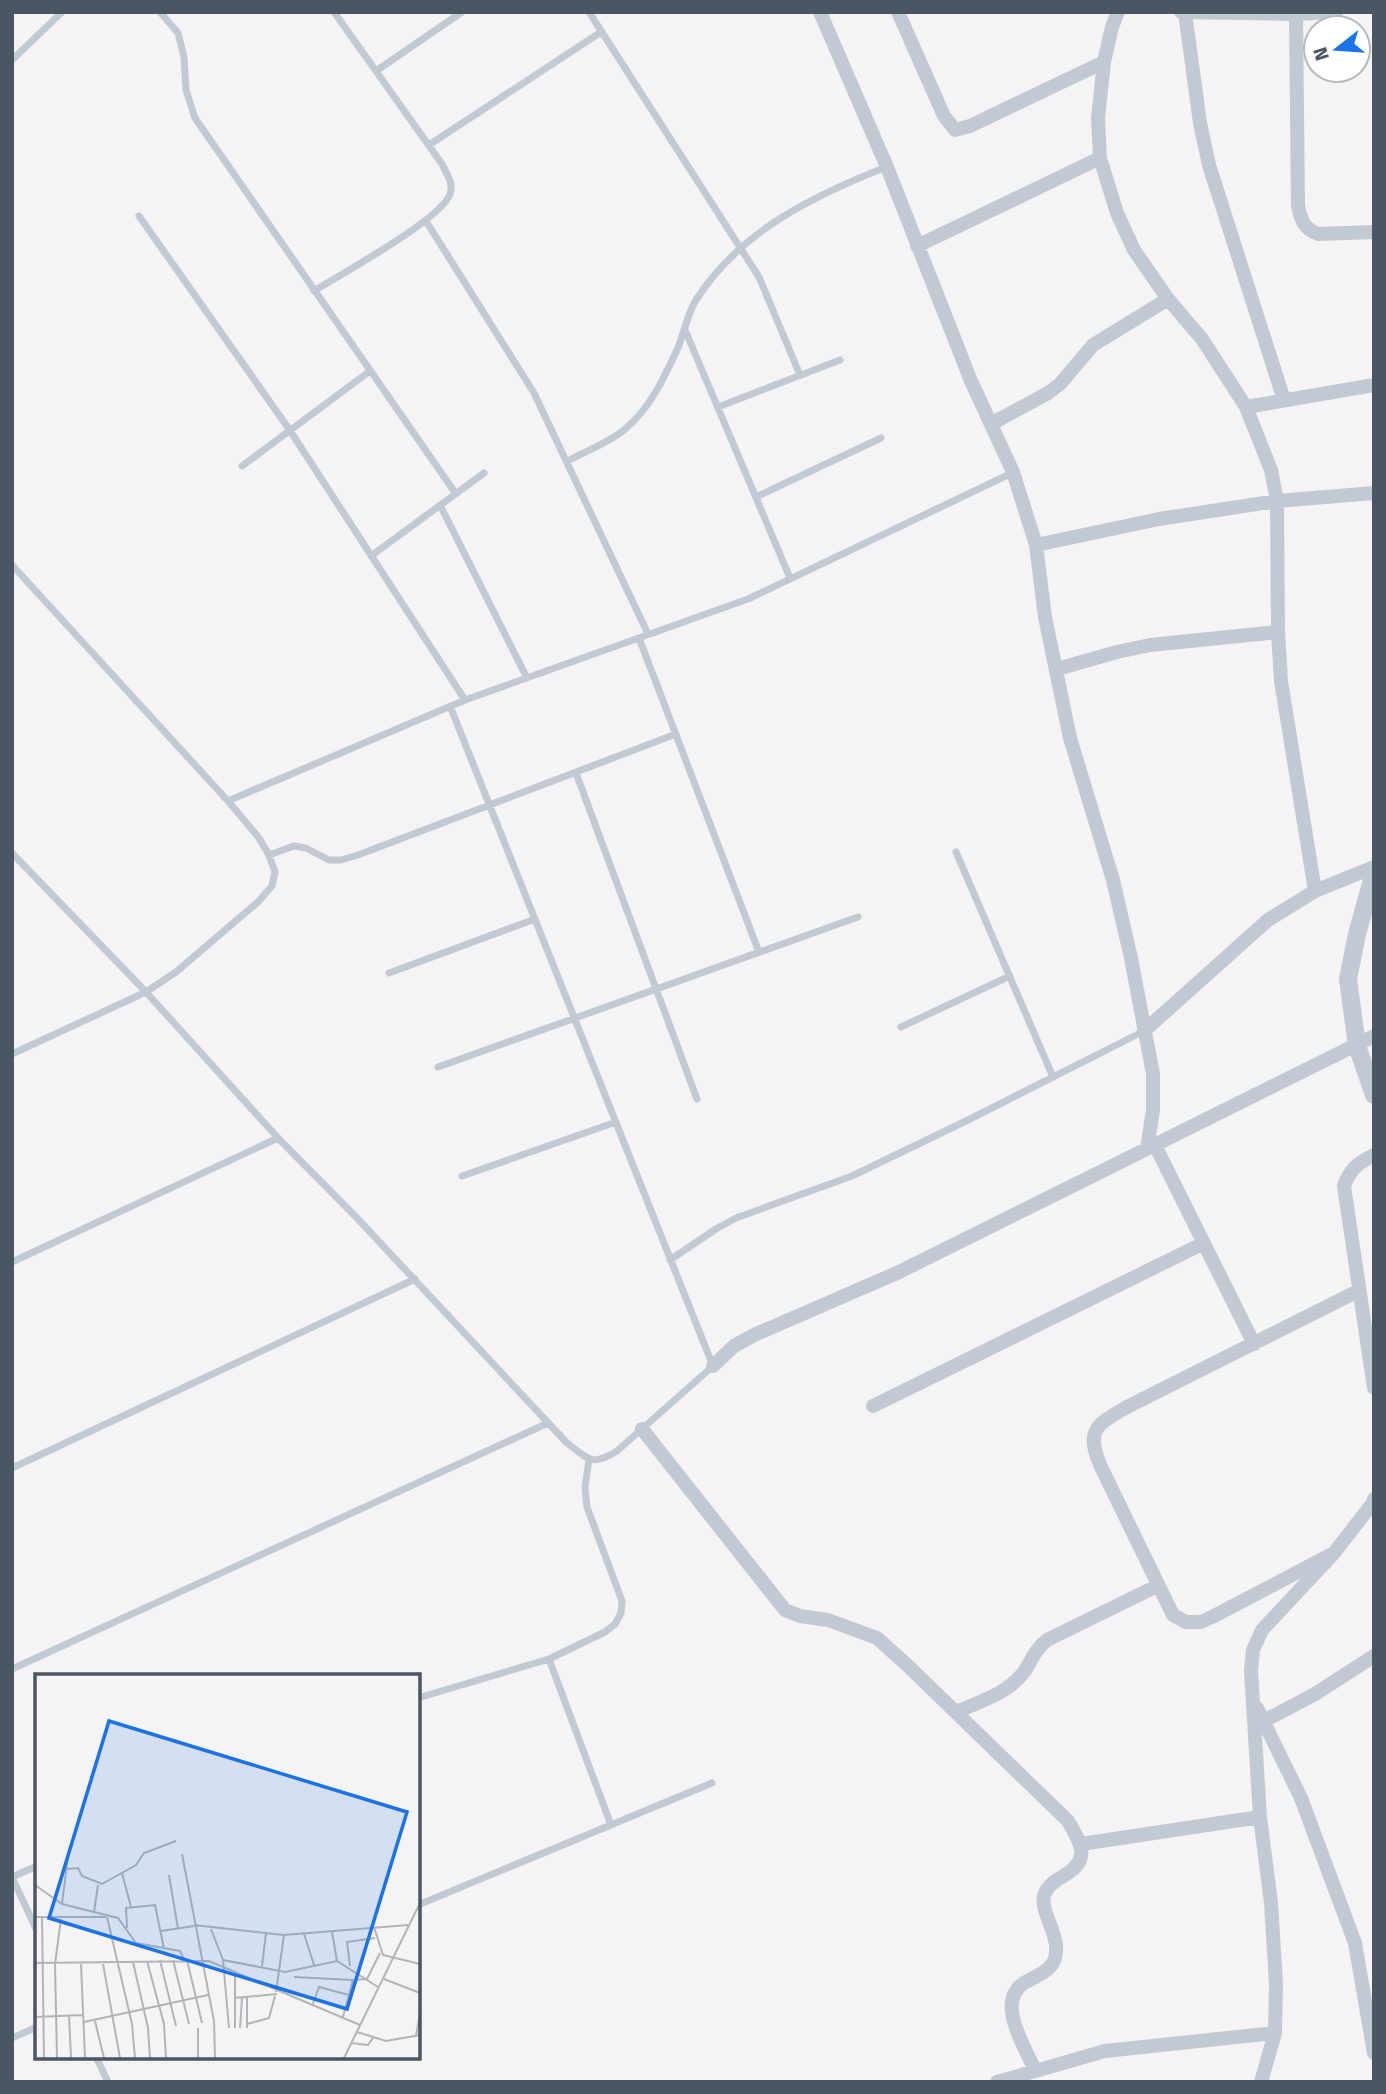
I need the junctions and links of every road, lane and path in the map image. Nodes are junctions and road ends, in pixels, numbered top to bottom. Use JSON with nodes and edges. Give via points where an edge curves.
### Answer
{"nodes":[{"id":1,"x":62,"y":12,"type":"edge"},
{"id":2,"x":160,"y":12,"type":"edge"},
{"id":3,"x":334,"y":12,"type":"edge"},
{"id":4,"x":462,"y":12,"type":"edge"},
{"id":5,"x":589,"y":12,"type":"edge"},
{"id":6,"x":820,"y":12,"type":"edge"},
{"id":7,"x":898,"y":12,"type":"edge"},
{"id":8,"x":1118,"y":12,"type":"edge"},
{"id":9,"x":1336,"y":12,"type":"edge"},
{"id":10,"x":1183,"y":13,"type":"edge"},
{"id":11,"x":1296,"y":14,"type":"junction"},
{"id":12,"x":601,"y":32,"type":"junction"},
{"id":13,"x":12,"y":60,"type":"edge"},
{"id":14,"x":1104,"y":62,"type":"junction"},
{"id":15,"x":376,"y":71,"type":"junction"},
{"id":16,"x":429,"y":145,"type":"junction"},
{"id":17,"x":1100,"y":158,"type":"junction"},
{"id":18,"x":887,"y":167,"type":"junction"},
{"id":19,"x":139,"y":216,"type":"dead end"},
{"id":20,"x":426,"y":221,"type":"junction"},
{"id":21,"x":1374,"y":232,"type":"edge"},
{"id":22,"x":917,"y":246,"type":"junction"},
{"id":23,"x":741,"y":247,"type":"junction"},
{"id":24,"x":314,"y":291,"type":"junction"},
{"id":25,"x":1168,"y":299,"type":"junction"},
{"id":26,"x":685,"y":330,"type":"junction"},
{"id":27,"x":840,"y":360,"type":"dead end"},
{"id":28,"x":370,"y":371,"type":"junction"},
{"id":29,"x":800,"y":375,"type":"junction"},
{"id":30,"x":1374,"y":385,"type":"edge"},
{"id":31,"x":1284,"y":401,"type":"junction"},
{"id":32,"x":718,"y":407,"type":"junction"},
{"id":33,"x":1246,"y":407,"type":"junction"},
{"id":34,"x":991,"y":424,"type":"junction"},
{"id":35,"x":289,"y":429,"type":"junction"},
{"id":36,"x":881,"y":438,"type":"dead end"},
{"id":37,"x":568,"y":461,"type":"junction"},
{"id":38,"x":242,"y":466,"type":"dead end"},
{"id":39,"x":1013,"y":472,"type":"junction"},
{"id":40,"x":484,"y":473,"type":"dead end"},
{"id":41,"x":1374,"y":493,"type":"edge"},
{"id":42,"x":456,"y":494,"type":"junction"},
{"id":43,"x":756,"y":497,"type":"junction"},
{"id":44,"x":1277,"y":501,"type":"junction"},
{"id":45,"x":440,"y":505,"type":"junction"},
{"id":46,"x":1036,"y":544,"type":"junction"},
{"id":47,"x":371,"y":556,"type":"junction"},
{"id":48,"x":12,"y":565,"type":"edge"},
{"id":49,"x":790,"y":578,"type":"junction"},
{"id":50,"x":1278,"y":632,"type":"junction"},
{"id":51,"x":648,"y":634,"type":"junction"},
{"id":52,"x":639,"y":638,"type":"junction"},
{"id":53,"x":1057,"y":669,"type":"junction"},
{"id":54,"x":527,"y":678,"type":"junction"},
{"id":55,"x":465,"y":700,"type":"junction"},
{"id":56,"x":450,"y":706,"type":"junction"},
{"id":57,"x":676,"y":734,"type":"junction"},
{"id":58,"x":576,"y":773,"type":"junction"},
{"id":59,"x":228,"y":801,"type":"junction"},
{"id":60,"x":490,"y":806,"type":"junction"},
{"id":61,"x":957,"y":852,"type":"dead end"},
{"id":62,"x":12,"y":853,"type":"edge"},
{"id":63,"x":269,"y":855,"type":"junction"},
{"id":64,"x":1374,"y":867,"type":"edge"},
{"id":65,"x":1374,"y":873,"type":"edge"},
{"id":66,"x":1315,"y":891,"type":"junction"},
{"id":67,"x":858,"y":917,"type":"dead end"},
{"id":68,"x":535,"y":919,"type":"junction"},
{"id":69,"x":759,"y":952,"type":"junction"},
{"id":70,"x":389,"y":973,"type":"dead end"},
{"id":71,"x":1010,"y":976,"type":"junction"},
{"id":72,"x":656,"y":989,"type":"junction"},
{"id":73,"x":146,"y":992,"type":"junction"},
{"id":74,"x":574,"y":1017,"type":"junction"},
{"id":75,"x":901,"y":1027,"type":"dead end"},
{"id":76,"x":1144,"y":1031,"type":"junction"},
{"id":77,"x":1374,"y":1036,"type":"edge"},
{"id":78,"x":1357,"y":1045,"type":"junction"},
{"id":79,"x":12,"y":1054,"type":"edge"},
{"id":80,"x":439,"y":1067,"type":"dead end"},
{"id":81,"x":1053,"y":1077,"type":"junction"},
{"id":82,"x":1374,"y":1095,"type":"edge"},
{"id":83,"x":697,"y":1099,"type":"dead end"},
{"id":84,"x":616,"y":1122,"type":"junction"},
{"id":85,"x":278,"y":1138,"type":"junction"},
{"id":86,"x":1151,"y":1147,"type":"junction"},
{"id":87,"x":1374,"y":1155,"type":"edge"},
{"id":88,"x":462,"y":1176,"type":"dead end"},
{"id":89,"x":1204,"y":1243,"type":"junction"},
{"id":90,"x":670,"y":1260,"type":"junction"},
{"id":91,"x":12,"y":1262,"type":"edge"},
{"id":92,"x":415,"y":1279,"type":"junction"},
{"id":93,"x":1358,"y":1292,"type":"junction"},
{"id":94,"x":1254,"y":1344,"type":"junction"},
{"id":95,"x":713,"y":1367,"type":"junction"},
{"id":96,"x":1374,"y":1388,"type":"edge"},
{"id":97,"x":873,"y":1406,"type":"dead end"},
{"id":98,"x":548,"y":1423,"type":"junction"},
{"id":99,"x":642,"y":1429,"type":"junction"},
{"id":100,"x":589,"y":1459,"type":"junction"},
{"id":101,"x":12,"y":1468,"type":"edge"},
{"id":102,"x":1374,"y":1499,"type":"edge"},
{"id":103,"x":1334,"y":1553,"type":"junction"},
{"id":104,"x":1157,"y":1586,"type":"junction"},
{"id":105,"x":1374,"y":1656,"type":"edge"},
{"id":106,"x":549,"y":1659,"type":"junction"},
{"id":107,"x":12,"y":1669,"type":"edge"},
{"id":108,"x":420,"y":1697,"type":"edge"},
{"id":109,"x":1254,"y":1702,"type":"junction"},
{"id":110,"x":956,"y":1712,"type":"junction"},
{"id":111,"x":1264,"y":1721,"type":"junction"},
{"id":112,"x":712,"y":1783,"type":"dead end"},
{"id":113,"x":1260,"y":1817,"type":"junction"},
{"id":114,"x":611,"y":1825,"type":"junction"},
{"id":115,"x":1081,"y":1844,"type":"junction"},
{"id":116,"x":35,"y":1867,"type":"edge"},
{"id":117,"x":420,"y":1904,"type":"edge"},
{"id":118,"x":35,"y":1927,"type":"edge"},
{"id":119,"x":1371,"y":2013,"type":"edge"},
{"id":120,"x":35,"y":2028,"type":"edge"},
{"id":121,"x":1275,"y":2034,"type":"junction"},
{"id":122,"x":12,"y":2038,"type":"edge"},
{"id":123,"x":1374,"y":2053,"type":"edge"},
{"id":124,"x":97,"y":2059,"type":"edge"},
{"id":125,"x":1035,"y":2070,"type":"junction"},
{"id":126,"x":108,"y":2082,"type":"edge"},
{"id":127,"x":997,"y":2082,"type":"edge"},
{"id":128,"x":1261,"y":2082,"type":"edge"}],
"edges":[{"from":1,"to":13,"type":"lane"},
{"from":2,"to":24,"type":"lane","via":[[178,33],[195,118]]},
{"from":3,"to":15,"type":"lane"},
{"from":4,"to":15,"type":"lane"},
{"from":5,"to":12,"type":"lane"},
{"from":6,"to":18,"type":"street"},
{"from":7,"to":14,"type":"street","via":[[944,116],[955,130]]},
{"from":8,"to":14,"type":"street"},
{"from":9,"to":11,"type":"street"},
{"from":10,"to":11,"type":"street"},
{"from":10,"to":31,"type":"street","via":[[1209,165]]},
{"from":11,"to":21,"type":"street","via":[[1298,206],[1302,222],[1318,234]]},
{"from":12,"to":16,"type":"lane"},
{"from":12,"to":23,"type":"lane"},
{"from":14,"to":17,"type":"street","via":[[1098,118]]},
{"from":15,"to":16,"type":"lane"},
{"from":16,"to":20,"type":"lane","via":[[452,185],[450,197]]},
{"from":17,"to":22,"type":"street"},
{"from":17,"to":25,"type":"street","via":[[1134,250]]},
{"from":18,"to":22,"type":"street"},
{"from":18,"to":23,"type":"lane","via":[[800,205]]},
{"from":19,"to":35,"type":"lane"},
{"from":20,"to":24,"type":"lane"},
{"from":20,"to":37,"type":"lane","via":[[534,393]]},
{"from":22,"to":34,"type":"street"},
{"from":23,"to":26,"type":"lane","via":[[694,303]]},
{"from":23,"to":29,"type":"lane","via":[[768,297]]},
{"from":24,"to":28,"type":"lane"},
{"from":25,"to":33,"type":"street","via":[[1202,339]]},
{"from":25,"to":34,"type":"street","via":[[1093,345],[1048,393]]},
{"from":26,"to":32,"type":"lane"},
{"from":26,"to":37,"type":"lane","via":[[644,409],[624,430]]},
{"from":27,"to":29,"type":"lane"},
{"from":28,"to":35,"type":"lane"},
{"from":28,"to":42,"type":"lane"},
{"from":29,"to":32,"type":"lane"},
{"from":30,"to":31,"type":"street"},
{"from":31,"to":33,"type":"street"},
{"from":32,"to":43,"type":"lane"},
{"from":33,"to":44,"type":"street","via":[[1271,470]]},
{"from":34,"to":39,"type":"street"},
{"from":35,"to":38,"type":"lane"},
{"from":35,"to":47,"type":"lane"},
{"from":36,"to":43,"type":"lane"},
{"from":37,"to":51,"type":"lane"},
{"from":39,"to":46,"type":"street"},
{"from":39,"to":49,"type":"lane"},
{"from":40,"to":42,"type":"lane"},
{"from":41,"to":44,"type":"street"},
{"from":42,"to":45,"type":"lane"},
{"from":43,"to":49,"type":"lane"},
{"from":44,"to":46,"type":"street"},
{"from":44,"to":50,"type":"street"},
{"from":45,"to":47,"type":"lane"},
{"from":45,"to":54,"type":"lane"},
{"from":46,"to":53,"type":"street"},
{"from":47,"to":55,"type":"lane"},
{"from":48,"to":59,"type":"lane"},
{"from":49,"to":51,"type":"lane"},
{"from":50,"to":53,"type":"street","via":[[1150,645]]},
{"from":50,"to":66,"type":"street","via":[[1281,681]]},
{"from":51,"to":52,"type":"lane"},
{"from":52,"to":54,"type":"lane"},
{"from":52,"to":57,"type":"lane"},
{"from":53,"to":76,"type":"street","via":[[1070,738],[1113,880]]},
{"from":54,"to":55,"type":"lane"},
{"from":55,"to":56,"type":"lane"},
{"from":56,"to":59,"type":"lane"},
{"from":56,"to":60,"type":"lane"},
{"from":57,"to":58,"type":"lane"},
{"from":57,"to":69,"type":"lane"},
{"from":58,"to":60,"type":"lane"},
{"from":58,"to":72,"type":"lane"},
{"from":59,"to":63,"type":"lane"},
{"from":60,"to":63,"type":"lane","via":[[341,860],[294,846]]},
{"from":60,"to":68,"type":"lane"},
{"from":61,"to":71,"type":"lane"},
{"from":62,"to":73,"type":"lane"},
{"from":63,"to":73,"type":"lane","via":[[275,872],[272,886],[258,902]]},
{"from":64,"to":66,"type":"street"},
{"from":65,"to":78,"type":"street","via":[[1348,979]]},
{"from":66,"to":76,"type":"street","via":[[1268,920]]},
{"from":67,"to":69,"type":"lane"},
{"from":68,"to":70,"type":"lane"},
{"from":68,"to":74,"type":"lane"},
{"from":69,"to":72,"type":"lane"},
{"from":71,"to":75,"type":"lane"},
{"from":71,"to":81,"type":"lane"},
{"from":72,"to":74,"type":"lane"},
{"from":72,"to":83,"type":"lane"},
{"from":73,"to":79,"type":"lane"},
{"from":73,"to":85,"type":"lane"},
{"from":74,"to":80,"type":"lane"},
{"from":74,"to":84,"type":"lane"},
{"from":76,"to":81,"type":"lane"},
{"from":76,"to":86,"type":"street","via":[[1153,1086]]},
{"from":77,"to":78,"type":"street"},
{"from":78,"to":82,"type":"street"},
{"from":78,"to":86,"type":"street"},
{"from":81,"to":90,"type":"lane","via":[[852,1176],[736,1218]]},
{"from":84,"to":88,"type":"lane"},
{"from":84,"to":90,"type":"lane"},
{"from":85,"to":91,"type":"lane"},
{"from":85,"to":92,"type":"lane"},
{"from":86,"to":89,"type":"street"},
{"from":86,"to":95,"type":"street","via":[[899,1272],[754,1335],[734,1346]]},
{"from":87,"to":93,"type":"street","via":[[1357,1164],[1343,1186]]},
{"from":89,"to":94,"type":"street"},
{"from":89,"to":97,"type":"street"},
{"from":90,"to":95,"type":"lane"},
{"from":92,"to":98,"type":"lane"},
{"from":92,"to":101,"type":"lane"},
{"from":93,"to":94,"type":"street"},
{"from":93,"to":96,"type":"street"},
{"from":94,"to":104,"type":"street","via":[[1101,1423],[1093,1436],[1101,1467]]},
{"from":95,"to":99,"type":"lane"},
{"from":98,"to":100,"type":"lane"},
{"from":98,"to":107,"type":"lane"},
{"from":99,"to":100,"type":"lane","via":[[602,1460]]},
{"from":99,"to":110,"type":"street","via":[[785,1610],[877,1638]]},
{"from":100,"to":106,"type":"lane","via":[[587,1507],[618,1587],[621,1613],[605,1632]]},
{"from":102,"to":103,"type":"street"},
{"from":103,"to":104,"type":"street","via":[[1201,1622],[1186,1622],[1173,1615]]},
{"from":103,"to":109,"type":"street","via":[[1262,1630],[1253,1650]]},
{"from":104,"to":110,"type":"street","via":[[1047,1640],[1014,1682]]},
{"from":105,"to":111,"type":"street","via":[[1315,1695]]},
{"from":106,"to":108,"type":"lane"},
{"from":106,"to":114,"type":"lane"},
{"from":109,"to":111,"type":"street"},
{"from":109,"to":113,"type":"street"},
{"from":110,"to":115,"type":"street","via":[[1068,1821]]},
{"from":111,"to":119,"type":"street","via":[[1301,1798],[1355,1942]]},
{"from":112,"to":114,"type":"lane"},
{"from":113,"to":115,"type":"street"},
{"from":113,"to":121,"type":"street","via":[[1276,1984]]},
{"from":114,"to":117,"type":"lane"},
{"from":115,"to":125,"type":"street","via":[[1082,1857],[1076,1868],[1054,1881],[1044,1894],[1055,1937],[1054,1962],[1021,1984],[1011,2001],[1016,2028]]},
{"from":116,"to":118,"type":"lane","via":[[12,1877]]},
{"from":119,"to":123,"type":"street"},
{"from":120,"to":122,"type":"lane"},
{"from":121,"to":125,"type":"street","via":[[1105,2051]]},
{"from":121,"to":128,"type":"street"},
{"from":124,"to":126,"type":"lane"},
{"from":125,"to":127,"type":"street"}]}
